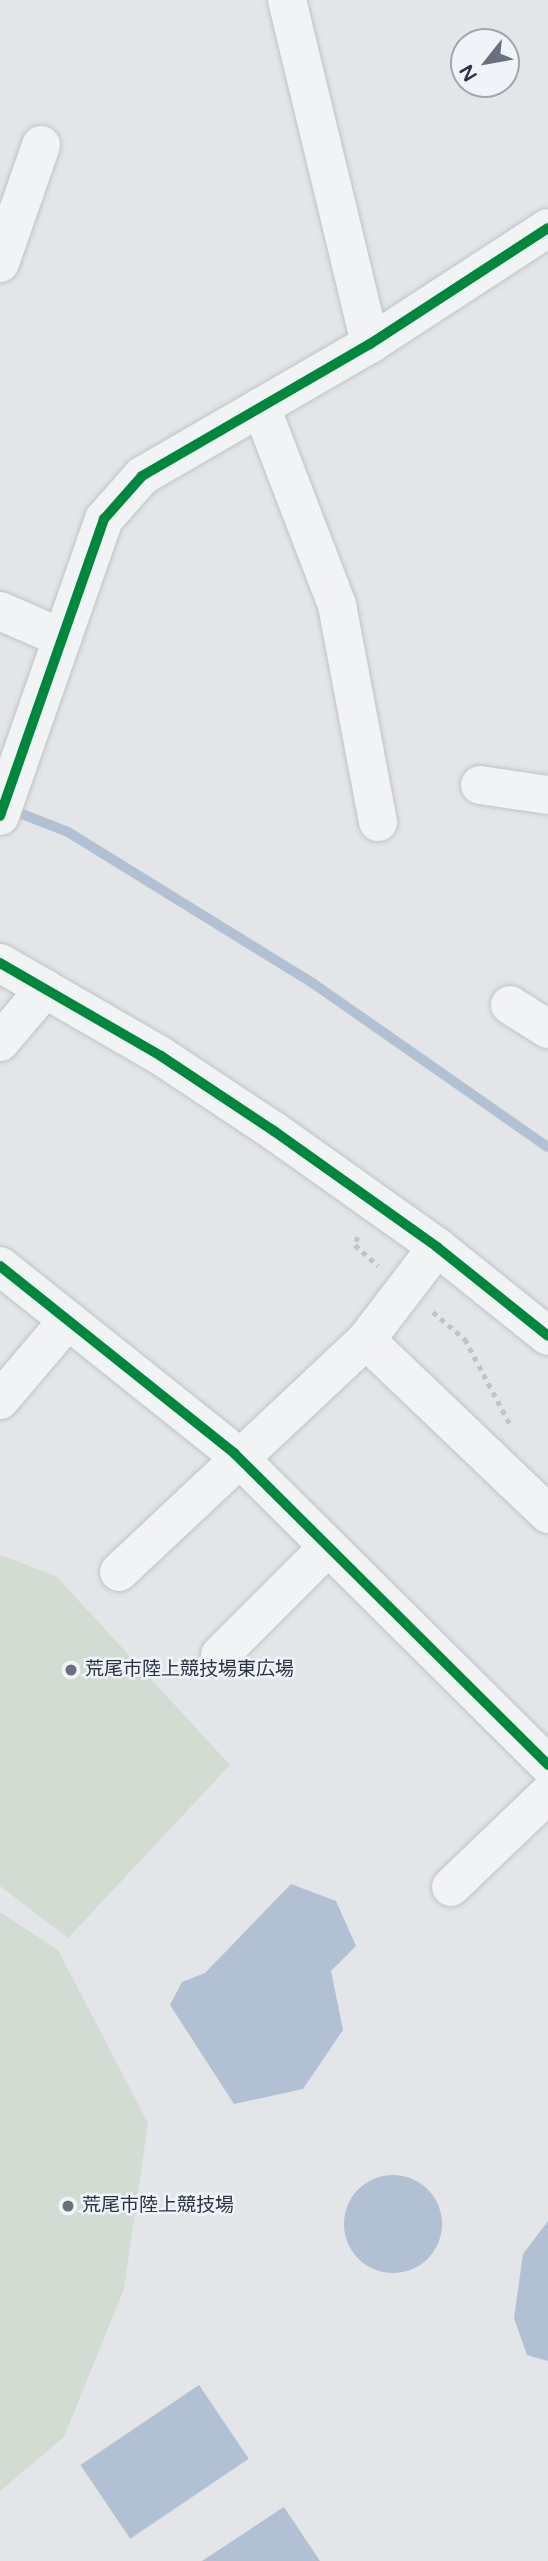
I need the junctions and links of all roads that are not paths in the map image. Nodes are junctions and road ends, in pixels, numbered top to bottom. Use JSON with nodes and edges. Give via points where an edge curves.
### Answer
{"nodes":[{"id":1,"x":287,"y":0,"type":"edge"},
{"id":2,"x":41,"y":145,"type":"dead end"},
{"id":3,"x":548,"y":228,"type":"edge"},
{"id":4,"x":0,"y":263,"type":"edge"},
{"id":5,"x":370,"y":344,"type":"junction"},
{"id":6,"x":261,"y":407,"type":"junction"},
{"id":7,"x":0,"y":611,"type":"edge"},
{"id":8,"x":62,"y":638,"type":"junction"},
{"id":9,"x":480,"y":785,"type":"dead end"},
{"id":10,"x":548,"y":794,"type":"edge"},
{"id":11,"x":5,"y":804,"type":"edge"},
{"id":12,"x":378,"y":821,"type":"dead end"},
{"id":13,"x":0,"y":963,"type":"edge"},
{"id":14,"x":45,"y":989,"type":"junction"},
{"id":15,"x":510,"y":1005,"type":"dead end"},
{"id":16,"x":548,"y":1029,"type":"edge"},
{"id":17,"x":0,"y":1042,"type":"edge"},
{"id":18,"x":437,"y":1247,"type":"junction"},
{"id":19,"x":0,"y":1266,"type":"edge"},
{"id":20,"x":68,"y":1320,"type":"junction"},
{"id":21,"x":548,"y":1336,"type":"edge"},
{"id":22,"x":366,"y":1340,"type":"junction"},
{"id":23,"x":0,"y":1400,"type":"edge"},
{"id":24,"x":239,"y":1459,"type":"junction"},
{"id":25,"x":548,"y":1514,"type":"edge"},
{"id":26,"x":328,"y":1547,"type":"junction"},
{"id":27,"x":119,"y":1572,"type":"dead end"},
{"id":28,"x":220,"y":1655,"type":"dead end"},
{"id":29,"x":548,"y":1765,"type":"edge"},
{"id":30,"x":548,"y":1794,"type":"edge"},
{"id":31,"x":451,"y":1887,"type":"dead end"}],
"edges":[{"from":1,"to":5,"type":"street"},
{"from":2,"to":4,"type":"street"},
{"from":3,"to":5,"type":"street"},
{"from":5,"to":6,"type":"street"},
{"from":6,"to":8,"type":"street","via":[[142,476],[104,519]]},
{"from":6,"to":12,"type":"street","via":[[337,605]]},
{"from":7,"to":8,"type":"street"},
{"from":8,"to":11,"type":"street"},
{"from":9,"to":10,"type":"street"},
{"from":13,"to":14,"type":"street"},
{"from":14,"to":17,"type":"street"},
{"from":14,"to":18,"type":"street","via":[[161,1056]]},
{"from":15,"to":16,"type":"street"},
{"from":18,"to":21,"type":"street"},
{"from":18,"to":22,"type":"street"},
{"from":19,"to":20,"type":"street"},
{"from":20,"to":23,"type":"street"},
{"from":20,"to":24,"type":"street"},
{"from":22,"to":24,"type":"street"},
{"from":22,"to":25,"type":"street"},
{"from":24,"to":26,"type":"street"},
{"from":24,"to":27,"type":"street"},
{"from":26,"to":28,"type":"street"},
{"from":26,"to":29,"type":"street"},
{"from":30,"to":31,"type":"street"}]}
